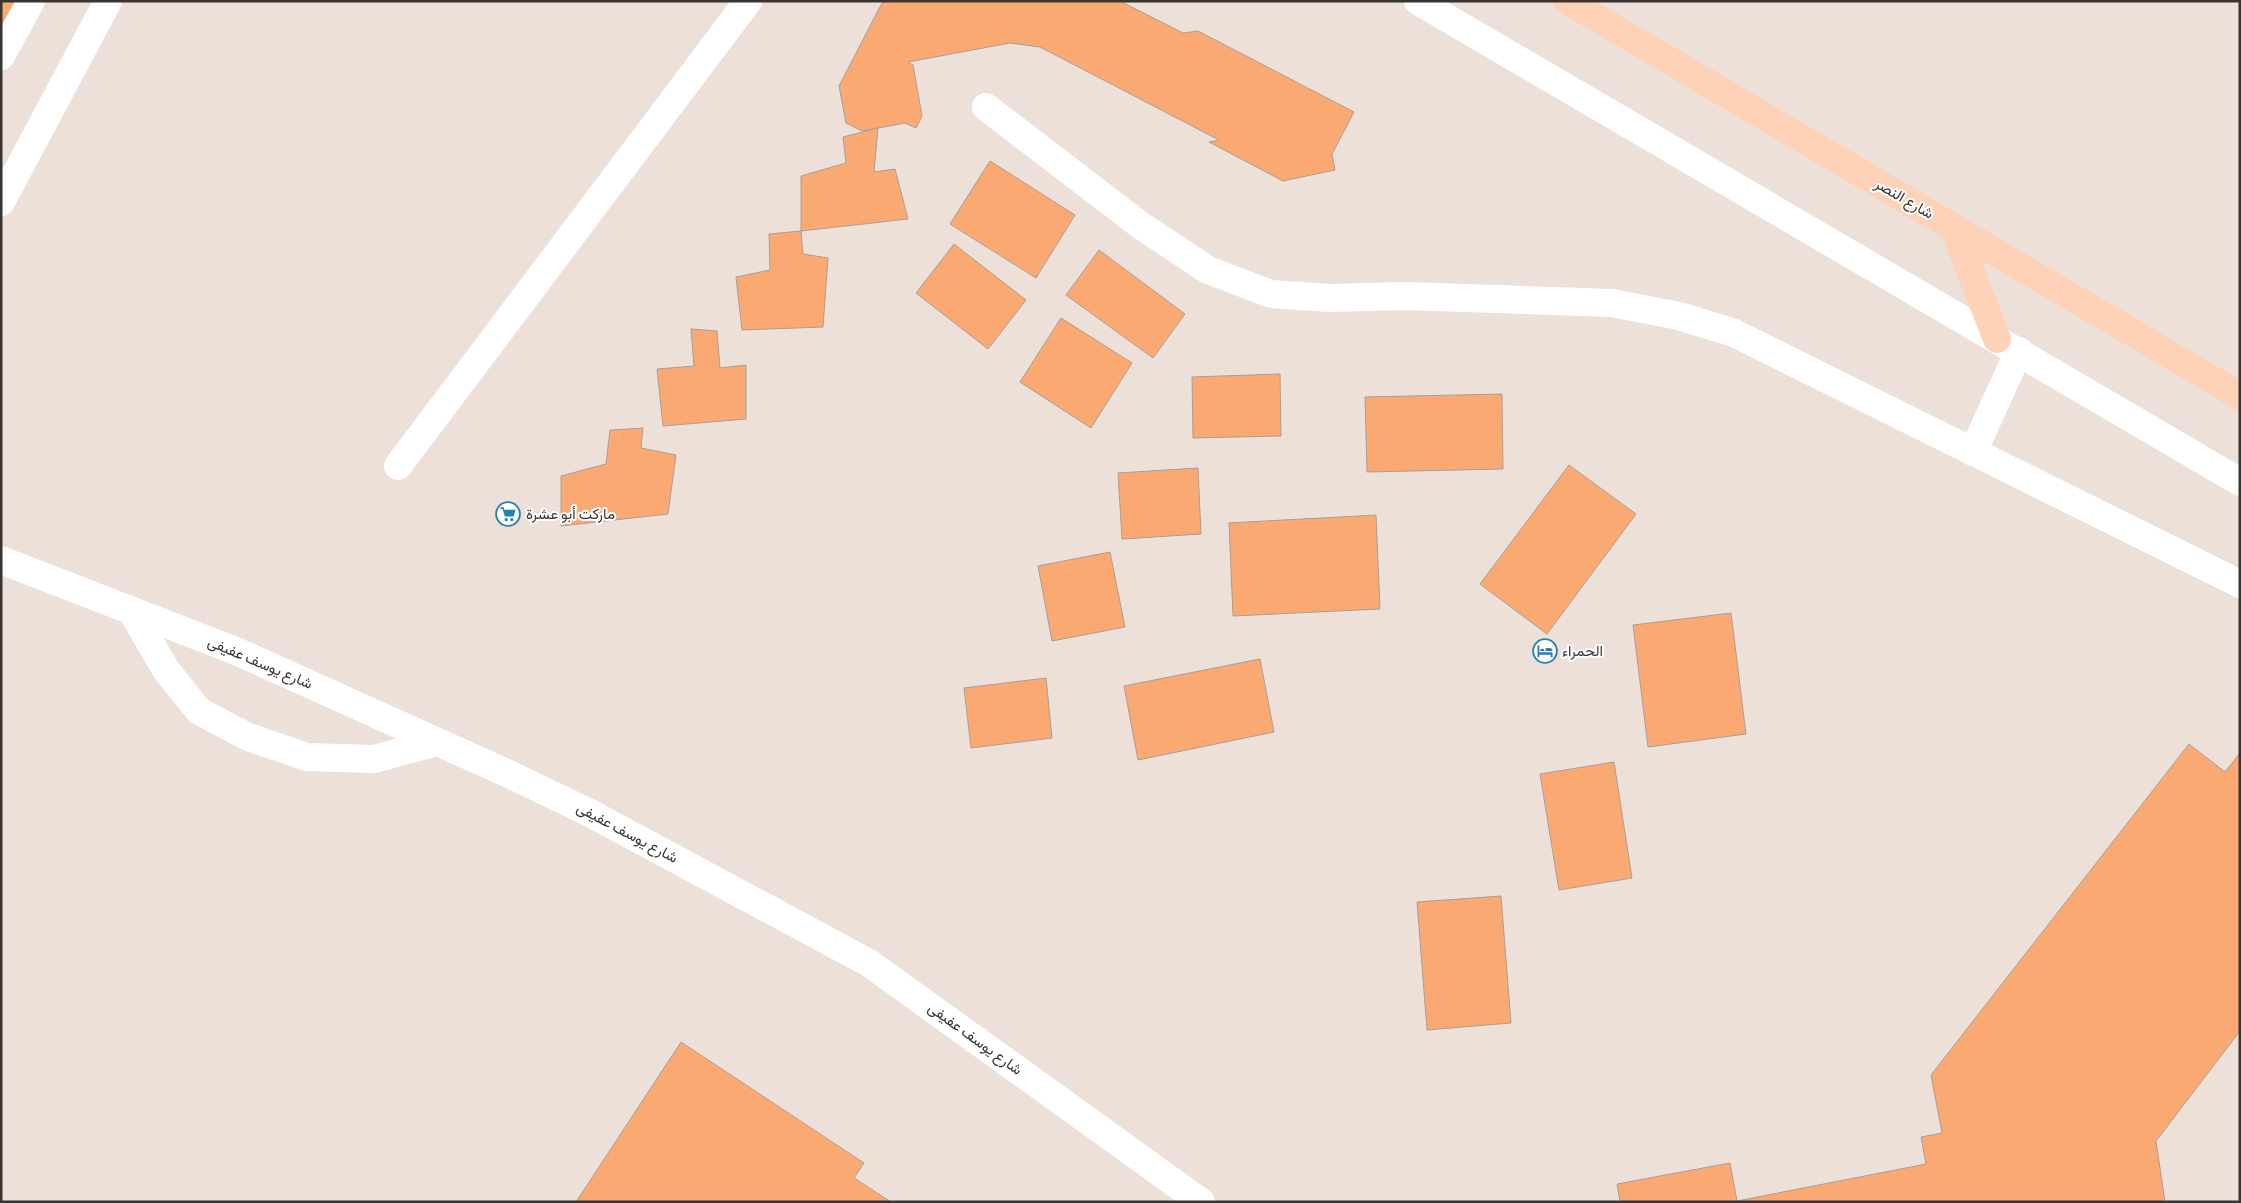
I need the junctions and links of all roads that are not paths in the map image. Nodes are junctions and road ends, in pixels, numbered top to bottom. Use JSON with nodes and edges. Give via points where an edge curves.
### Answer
{"nodes":[{"id":1,"x":31,"y":1,"type":"edge"},
{"id":2,"x":108,"y":1,"type":"edge"},
{"id":3,"x":748,"y":1,"type":"edge"},
{"id":4,"x":1418,"y":1,"type":"edge"},
{"id":5,"x":1568,"y":1,"type":"edge"},
{"id":6,"x":1,"y":56,"type":"edge"},
{"id":7,"x":986,"y":107,"type":"dead end"},
{"id":8,"x":11,"y":160,"type":"edge"},
{"id":9,"x":1,"y":202,"type":"edge"},
{"id":10,"x":1954,"y":229,"type":"junction"},
{"id":11,"x":2008,"y":345,"type":"junction"},
{"id":12,"x":2240,"y":396,"type":"edge"},
{"id":13,"x":1973,"y":452,"type":"junction"},
{"id":14,"x":398,"y":466,"type":"dead end"},
{"id":15,"x":2240,"y":482,"type":"edge"},
{"id":16,"x":1,"y":560,"type":"edge"},
{"id":17,"x":2240,"y":584,"type":"edge"},
{"id":18,"x":131,"y":610,"type":"junction"},
{"id":19,"x":437,"y":742,"type":"junction"},
{"id":20,"x":1201,"y":1202,"type":"edge"}],
"edges":[{"from":1,"to":6,"type":"street"},
{"from":2,"to":8,"type":"street"},
{"from":3,"to":14,"type":"street"},
{"from":4,"to":11,"type":"street"},
{"from":5,"to":10,"type":"main road","name":"شارع النصر"},
{"from":7,"to":13,"type":"street","via":[[1140,225],[1208,270],[1271,294],[1612,303],[1679,316],[1734,333]]},
{"from":8,"to":9,"type":"street"},
{"from":10,"to":11,"type":"main road"},
{"from":10,"to":12,"type":"main road","name":"شارع النصر"},
{"from":11,"to":13,"type":"street"},
{"from":11,"to":15,"type":"street"},
{"from":13,"to":17,"type":"street"},
{"from":16,"to":18,"type":"street","name":"شارع يوسف عفيفى"},
{"from":18,"to":19,"type":"street","name":"شارع يوسف عفيفى","via":[[236,651]]},
{"from":18,"to":19,"type":"street","via":[[166,670],[199,711],[248,737],[307,757],[326,758],[374,759]]},
{"from":19,"to":20,"type":"street","name":"شارع يوسف عفيفى","via":[[590,813],[869,963]]}]}
